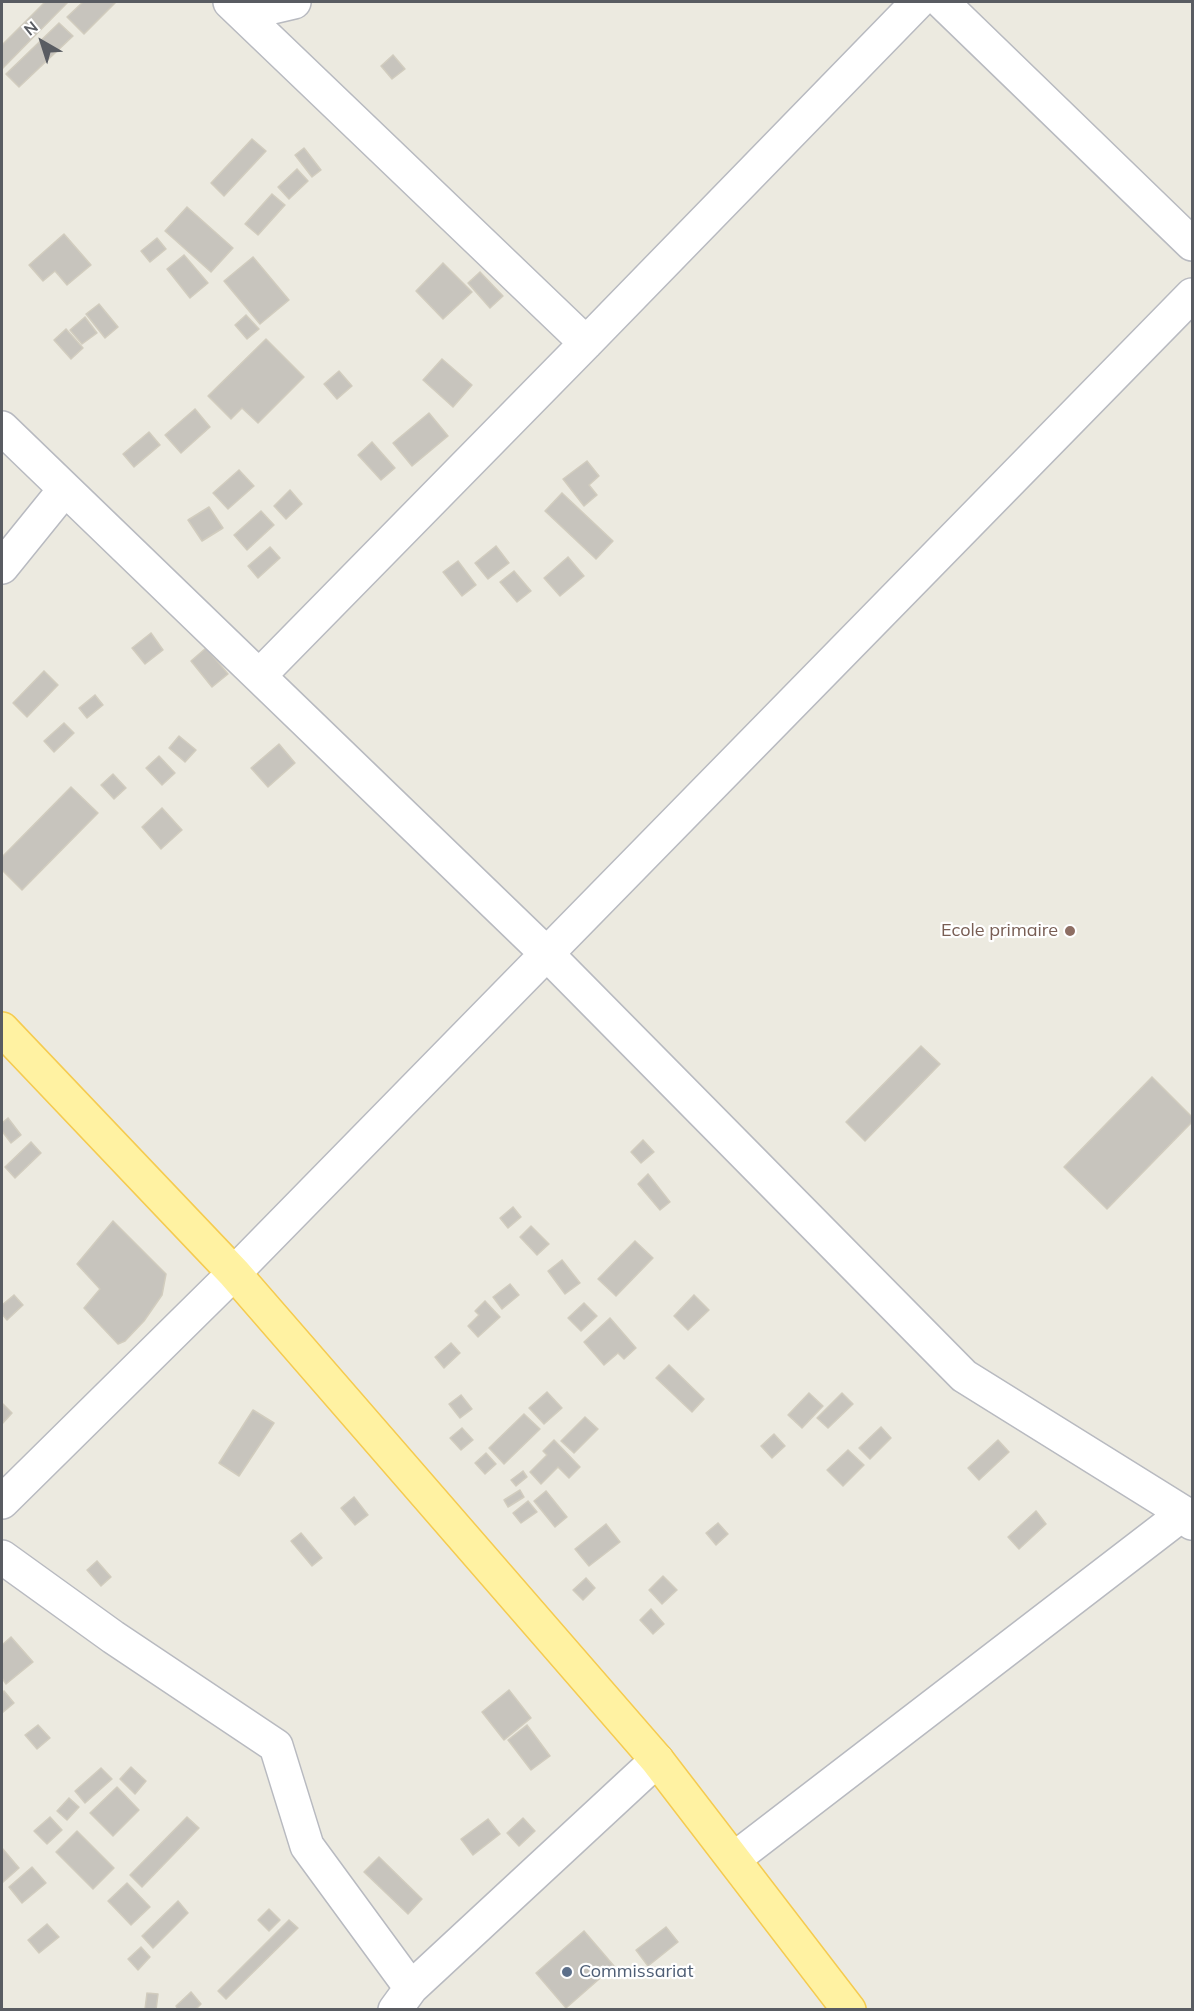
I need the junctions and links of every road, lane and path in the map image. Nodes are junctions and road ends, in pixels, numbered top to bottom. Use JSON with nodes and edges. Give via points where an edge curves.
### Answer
{"nodes":[{"id":1,"x":294,"y":2,"type":"edge"},
{"id":2,"x":918,"y":2,"type":"edge"},
{"id":3,"x":942,"y":2,"type":"edge"},
{"id":4,"x":236,"y":8,"type":"edge"},
{"id":5,"x":1192,"y":244,"type":"edge"},
{"id":6,"x":1192,"y":295,"type":"edge"},
{"id":7,"x":586,"y":343,"type":"junction"},
{"id":8,"x":2,"y":428,"type":"edge"},
{"id":9,"x":65,"y":489,"type":"junction"},
{"id":10,"x":2,"y":567,"type":"edge"},
{"id":11,"x":259,"y":676,"type":"junction"},
{"id":12,"x":547,"y":954,"type":"junction"},
{"id":13,"x":2,"y":1029,"type":"edge"},
{"id":14,"x":234,"y":1273,"type":"junction"},
{"id":15,"x":2,"y":1502,"type":"edge"},
{"id":16,"x":1188,"y":1518,"type":"edge"},
{"id":17,"x":2,"y":1557,"type":"edge"},
{"id":18,"x":657,"y":1760,"type":"junction"},
{"id":19,"x":734,"y":1860,"type":"junction"},
{"id":20,"x":403,"y":1999,"type":"edge"},
{"id":21,"x":849,"y":2010,"type":"edge"}],
"edges":[{"from":1,"to":4,"type":"street"},
{"from":2,"to":7,"type":"street"},
{"from":3,"to":5,"type":"street"},
{"from":4,"to":7,"type":"street"},
{"from":6,"to":12,"type":"street"},
{"from":7,"to":11,"type":"street"},
{"from":8,"to":9,"type":"street"},
{"from":9,"to":10,"type":"street"},
{"from":9,"to":11,"type":"street"},
{"from":11,"to":12,"type":"street"},
{"from":12,"to":14,"type":"street"},
{"from":12,"to":16,"type":"street","via":[[964,1376]]},
{"from":13,"to":14,"type":"main road"},
{"from":14,"to":15,"type":"street"},
{"from":14,"to":18,"type":"main road"},
{"from":16,"to":19,"type":"street"},
{"from":17,"to":20,"type":"street","via":[[112,1637],[276,1746],[307,1846]]},
{"from":18,"to":19,"type":"main road"},
{"from":18,"to":20,"type":"street"},
{"from":19,"to":21,"type":"main road"}]}
